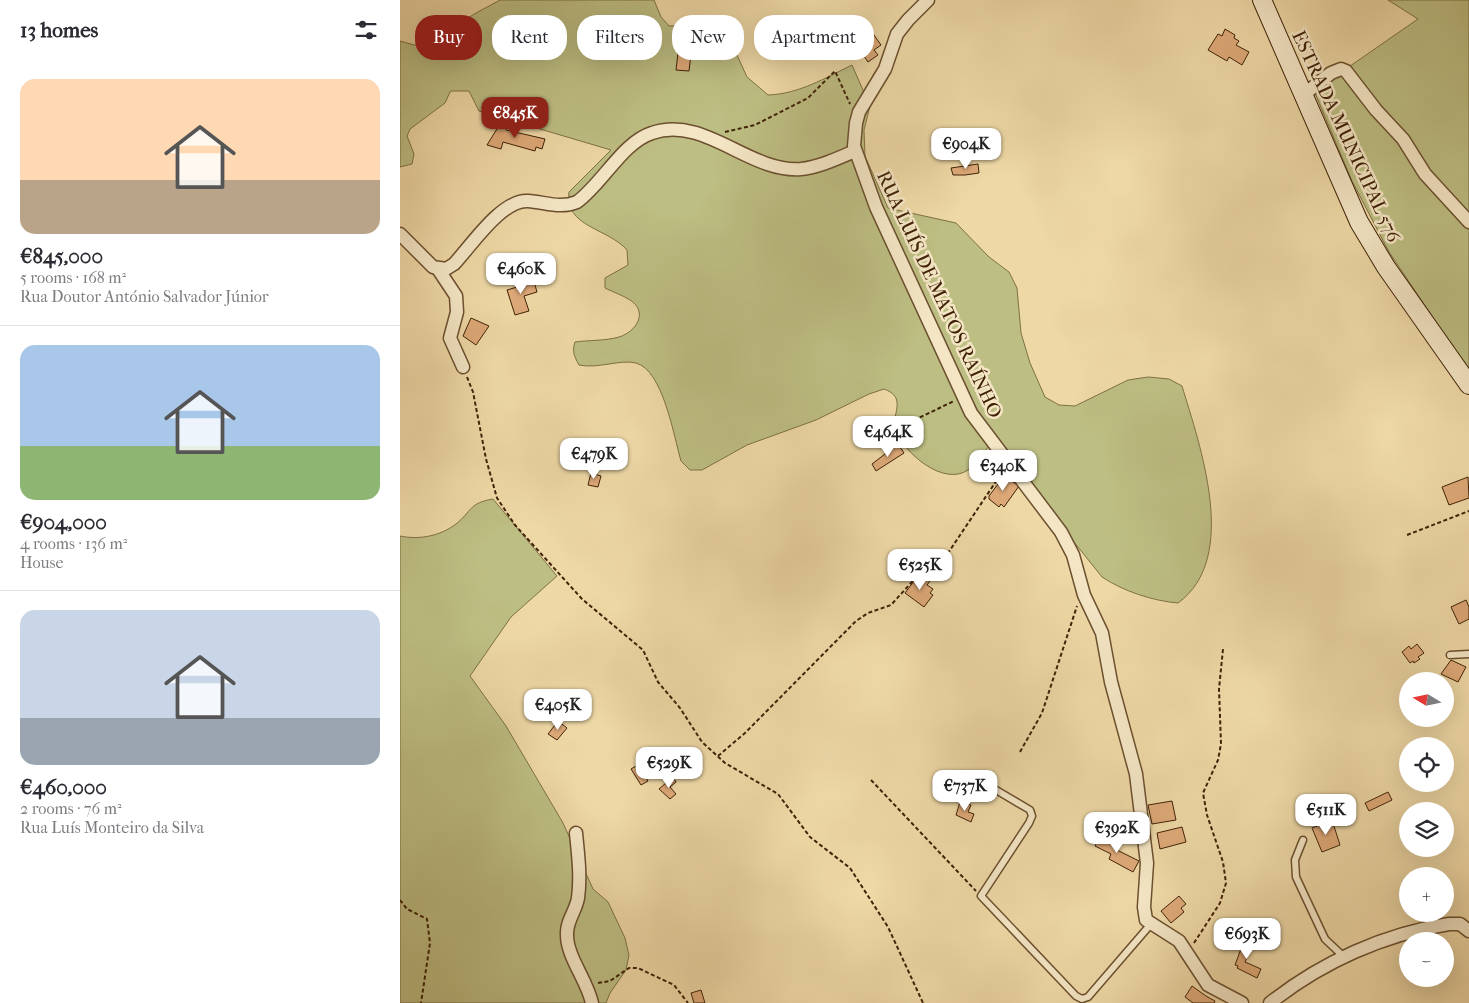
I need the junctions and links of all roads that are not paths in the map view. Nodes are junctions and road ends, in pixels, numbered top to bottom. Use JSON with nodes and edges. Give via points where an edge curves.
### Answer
{"nodes":[{"id":1,"x":928,"y":0,"type":"edge"},
{"id":2,"x":1262,"y":0,"type":"edge"},
{"id":3,"x":1302,"y":96,"type":"junction"},
{"id":4,"x":855,"y":151,"type":"junction"},
{"id":5,"x":1469,"y":222,"type":"edge"},
{"id":6,"x":400,"y":234,"type":"edge"},
{"id":7,"x":438,"y":270,"type":"junction"},
{"id":8,"x":463,"y":366,"type":"road end"},
{"id":9,"x":1469,"y":385,"type":"edge"},
{"id":10,"x":1469,"y":654,"type":"edge"},
{"id":11,"x":1450,"y":655,"type":"dead end"},
{"id":12,"x":964,"y":798,"type":"dead end"},
{"id":13,"x":576,"y":833,"type":"dead end"},
{"id":14,"x":1303,"y":840,"type":"dead end"},
{"id":15,"x":1151,"y":924,"type":"junction"},
{"id":16,"x":1469,"y":931,"type":"edge"},
{"id":17,"x":1345,"y":957,"type":"junction"},
{"id":18,"x":592,"y":1003,"type":"edge"},
{"id":19,"x":1242,"y":1003,"type":"edge"},
{"id":20,"x":1270,"y":1003,"type":"edge"}],
"edges":[{"from":1,"to":4,"type":"street","via":[[899,30],[886,66],[865,99],[857,120]]},
{"from":2,"to":3,"type":"main road","name":"ESTRADA MUNICIPAL 576"},
{"from":3,"to":5,"type":"street","via":[[1334,71],[1346,71],[1403,139],[1425,174]]},
{"from":3,"to":9,"type":"main road","name":"ESTRADA MUNICIPAL 576","via":[[1372,245]]},
{"from":4,"to":7,"type":"street","via":[[812,168],[790,169],[759,160],[703,136],[662,130],[642,137],[584,197],[568,206],[527,200],[508,205],[452,266]]},
{"from":4,"to":15,"type":"street","name":"RUA LUÍS DE MATOS RAÍNHO","via":[[876,207],[979,427],[1062,532],[1073,555],[1084,595],[1103,637],[1112,687],[1134,761],[1147,863],[1144,913]]},
{"from":6,"to":7,"type":"street"},
{"from":7,"to":8,"type":"street","via":[[456,296],[457,312],[450,338]]},
{"from":10,"to":11,"type":"lane"},
{"from":12,"to":15,"type":"lane","via":[[974,783],[981,781],[1026,806],[1031,813],[1029,823],[981,896],[1076,996],[1082,998],[1091,994]]},
{"from":13,"to":18,"type":"street","via":[[578,897],[567,934]]},
{"from":14,"to":17,"type":"lane","via":[[1295,862],[1296,877],[1327,941]]},
{"from":15,"to":19,"type":"street","via":[[1177,939],[1208,985]]},
{"from":16,"to":17,"type":"street","via":[[1458,924],[1445,924],[1391,937]]},
{"from":17,"to":20,"type":"street","via":[[1300,980]]}]}
